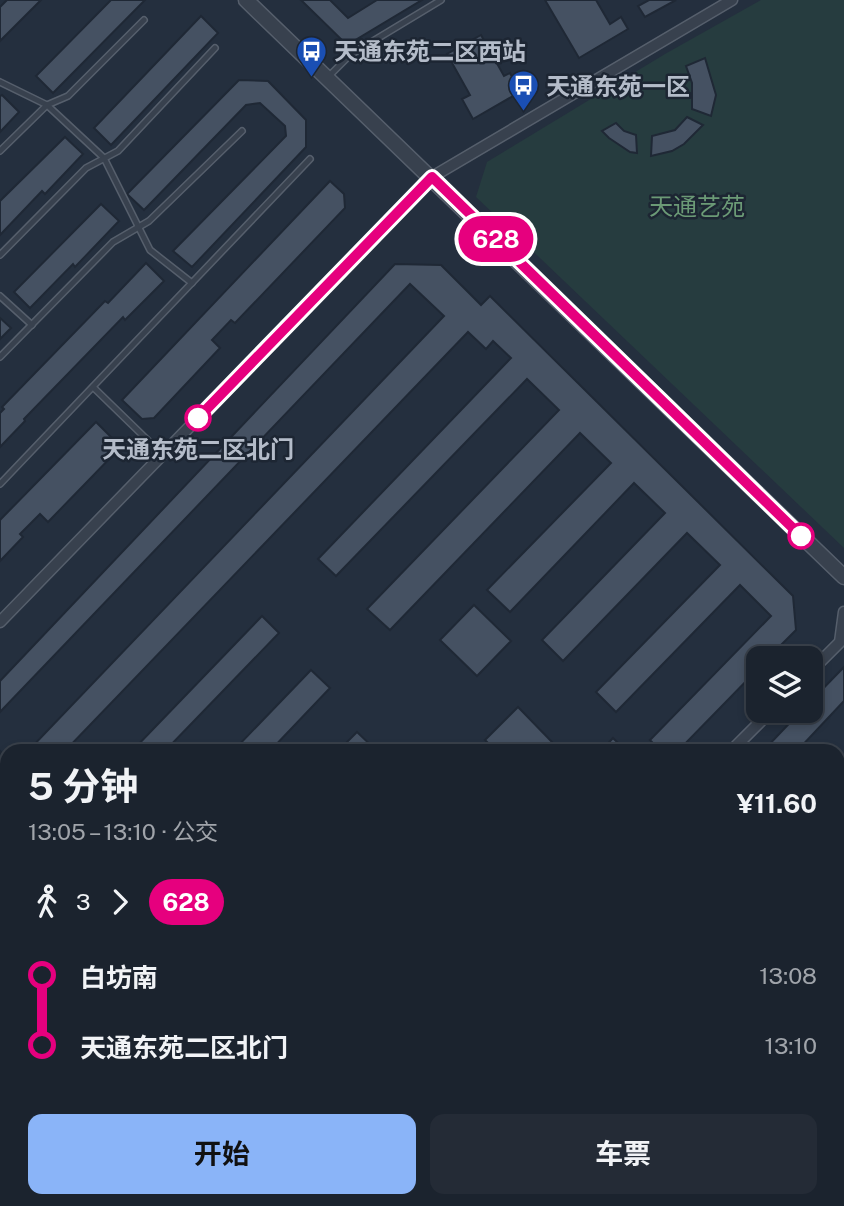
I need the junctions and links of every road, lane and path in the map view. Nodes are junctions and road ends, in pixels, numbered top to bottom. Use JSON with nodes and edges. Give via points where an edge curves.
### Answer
{"nodes":[{"id":1,"x":246,"y":0,"type":"edge"},
{"id":2,"x":441,"y":0,"type":"edge"},
{"id":3,"x":732,"y":0,"type":"edge"},
{"id":4,"x":144,"y":20,"type":"dead end"},
{"id":5,"x":215,"y":48,"type":"dead end"},
{"id":6,"x":327,"y":77,"type":"junction"},
{"id":7,"x":0,"y":82,"type":"edge"},
{"id":8,"x":47,"y":105,"type":"junction"},
{"id":9,"x":242,"y":131,"type":"dead end"},
{"id":10,"x":0,"y":150,"type":"edge"},
{"id":11,"x":104,"y":158,"type":"junction"},
{"id":12,"x":310,"y":159,"type":"dead end"},
{"id":13,"x":432,"y":177,"type":"junction"},
{"id":14,"x":138,"y":227,"type":"junction"},
{"id":15,"x":0,"y":255,"type":"edge"},
{"id":16,"x":192,"y":283,"type":"junction"},
{"id":17,"x":0,"y":296,"type":"edge"},
{"id":18,"x":32,"y":325,"type":"junction"},
{"id":19,"x":0,"y":357,"type":"edge"},
{"id":20,"x":93,"y":387,"type":"junction"},
{"id":21,"x":163,"y":455,"type":"junction"},
{"id":22,"x":1,"y":480,"type":"edge"},
{"id":23,"x":844,"y":577,"type":"edge"},
{"id":24,"x":844,"y":612,"type":"edge"},
{"id":25,"x":0,"y":622,"type":"edge"},
{"id":26,"x":823,"y":659,"type":"edge"},
{"id":27,"x":759,"y":723,"type":"edge"},
{"id":28,"x":738,"y":744,"type":"edge"}],
"edges":[{"from":1,"to":6,"type":"street"},
{"from":2,"to":6,"type":"lane","via":[[350,55]]},
{"from":3,"to":13,"type":"street"},
{"from":4,"to":8,"type":"lane","via":[[68,96]]},
{"from":5,"to":11,"type":"lane","via":[[118,151]]},
{"from":6,"to":13,"type":"street"},
{"from":7,"to":8,"type":"lane"},
{"from":8,"to":10,"type":"lane"},
{"from":8,"to":11,"type":"lane"},
{"from":9,"to":14,"type":"lane"},
{"from":11,"to":14,"type":"lane"},
{"from":11,"to":15,"type":"lane","via":[[86,168]]},
{"from":12,"to":16,"type":"lane"},
{"from":13,"to":21,"type":"street"},
{"from":13,"to":23,"type":"street"},
{"from":14,"to":16,"type":"lane","via":[[150,250]]},
{"from":14,"to":18,"type":"lane","via":[[113,242]]},
{"from":16,"to":20,"type":"lane"},
{"from":17,"to":18,"type":"lane"},
{"from":18,"to":19,"type":"lane"},
{"from":20,"to":21,"type":"lane"},
{"from":20,"to":22,"type":"lane"},
{"from":21,"to":25,"type":"street"},
{"from":24,"to":26,"type":"street","via":[[840,642]]},
{"from":27,"to":28,"type":"street"}]}
